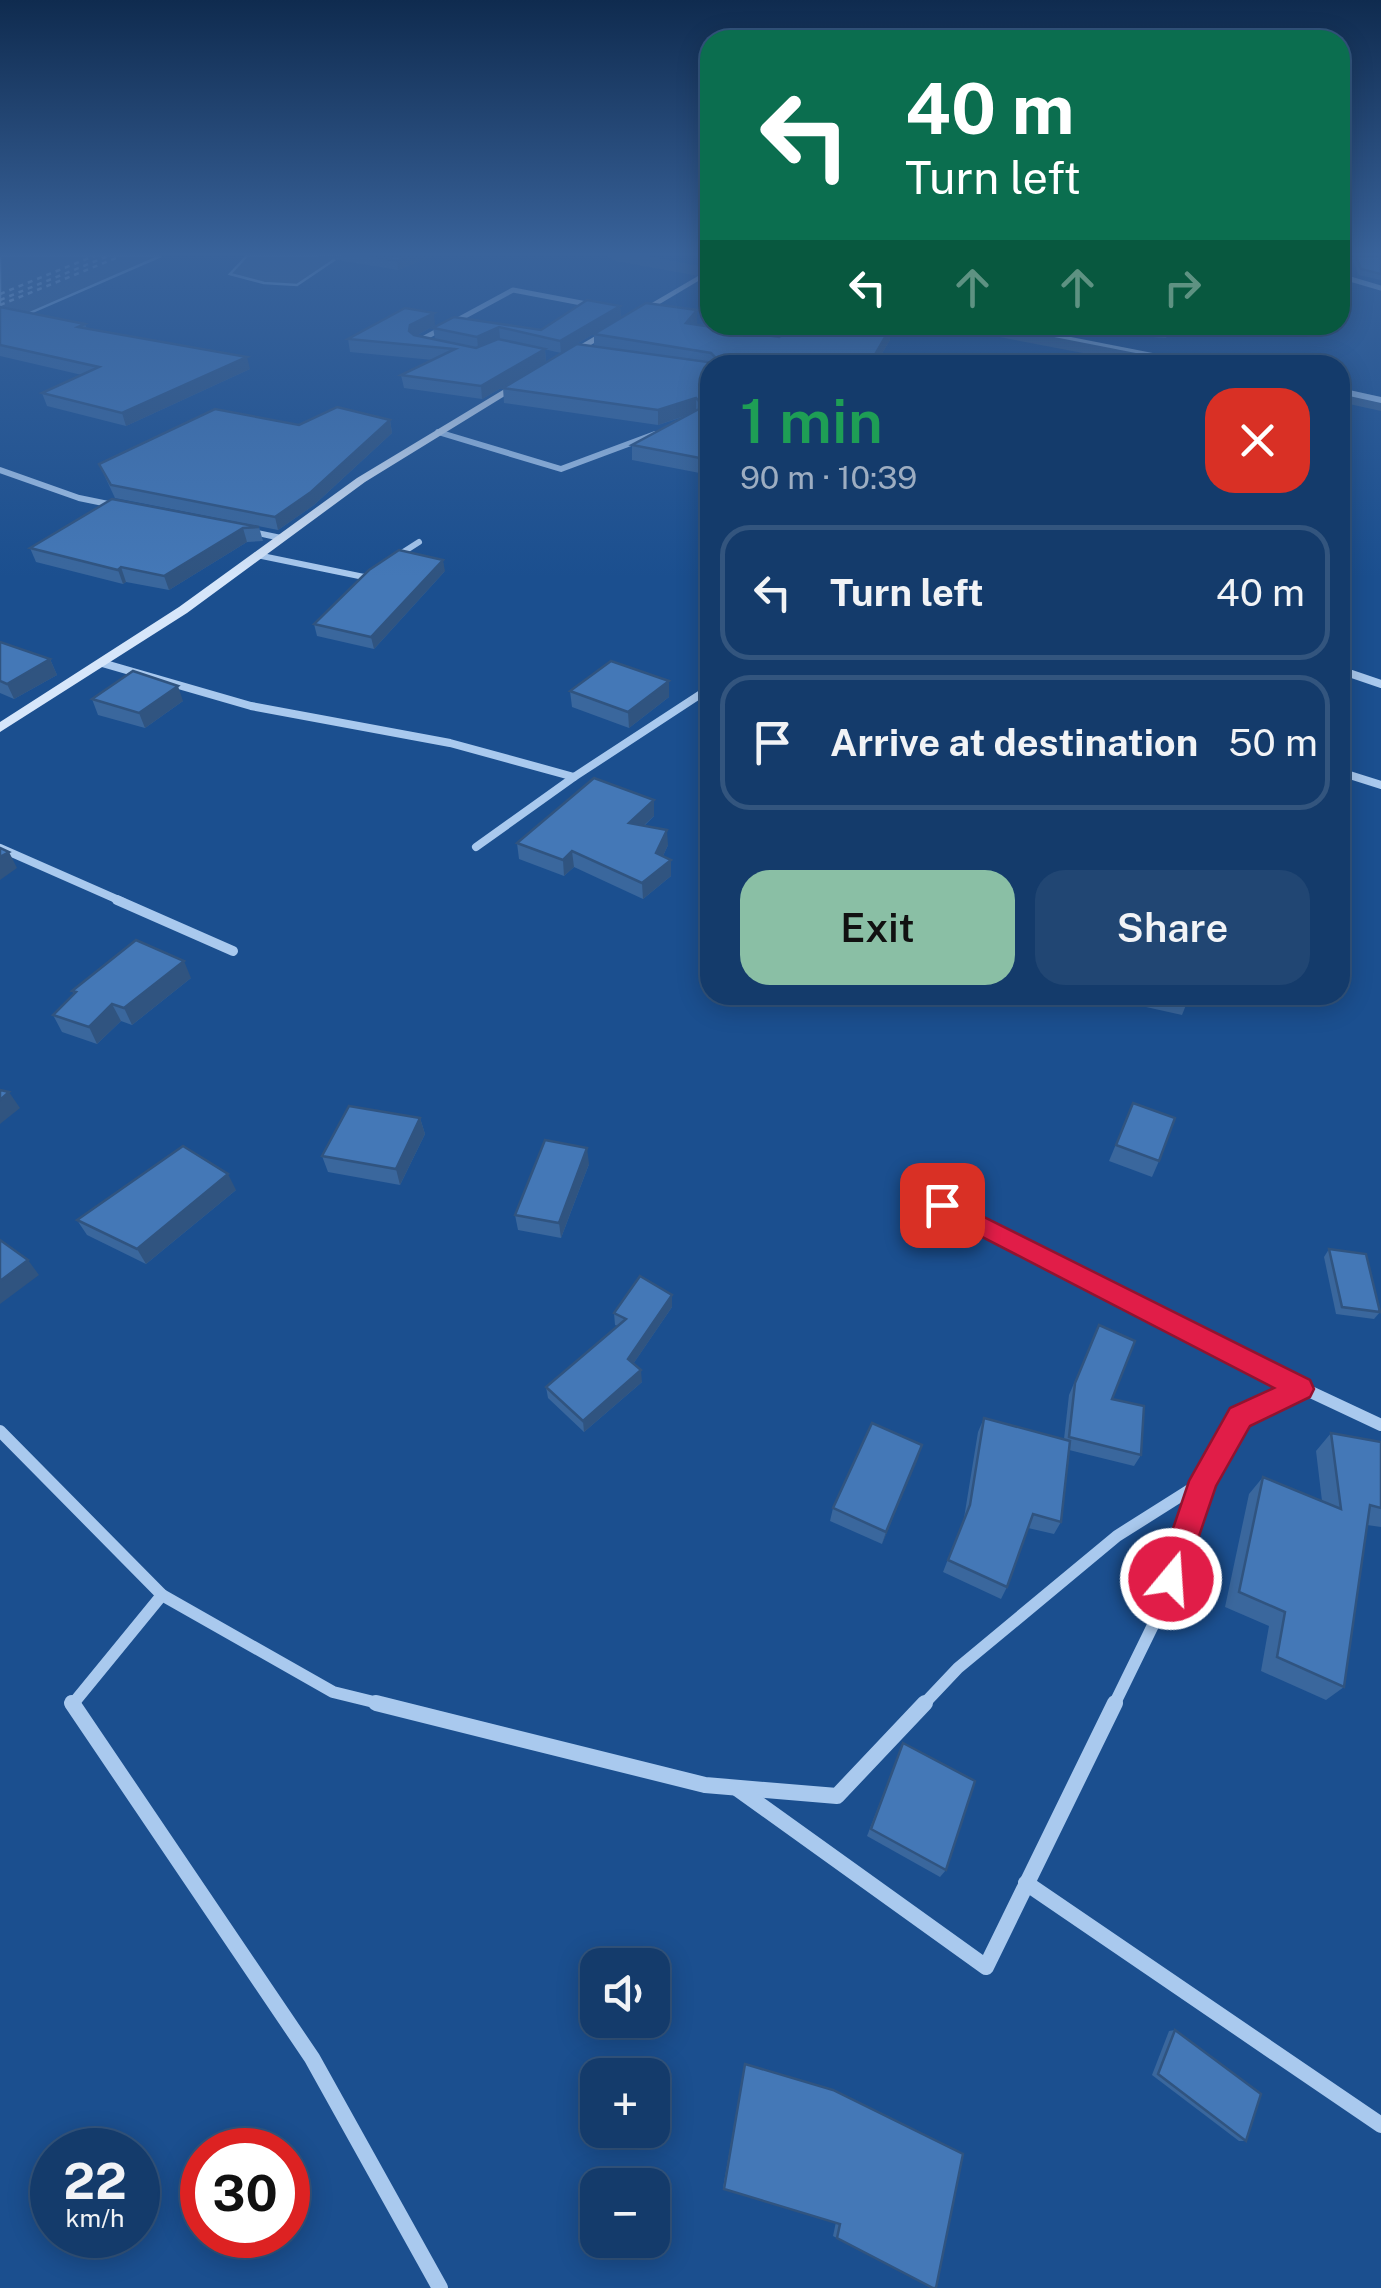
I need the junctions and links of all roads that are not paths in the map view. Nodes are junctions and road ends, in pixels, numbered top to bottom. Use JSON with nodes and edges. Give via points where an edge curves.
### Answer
{"nodes":[{"id":1,"x":534,"y":375,"type":"edge"},
{"id":2,"x":1350,"y":393,"type":"edge"},
{"id":3,"x":1381,"y":400,"type":"edge"},
{"id":4,"x":438,"y":432,"type":"junction"},
{"id":5,"x":661,"y":432,"type":"edge"},
{"id":6,"x":0,"y":470,"type":"edge"},
{"id":7,"x":134,"y":509,"type":"edge"},
{"id":8,"x":244,"y":531,"type":"edge"},
{"id":9,"x":282,"y":538,"type":"junction"},
{"id":10,"x":419,"y":542,"type":"dead end"},
{"id":11,"x":257,"y":555,"type":"junction"},
{"id":12,"x":392,"y":560,"type":"edge"},
{"id":13,"x":378,"y":568,"type":"edge"},
{"id":14,"x":102,"y":663,"type":"junction"},
{"id":15,"x":1350,"y":673,"type":"edge"},
{"id":16,"x":1381,"y":684,"type":"edge"},
{"id":17,"x":700,"y":695,"type":"edge"},
{"id":18,"x":0,"y":728,"type":"edge"},
{"id":19,"x":1350,"y":775,"type":"edge"},
{"id":20,"x":574,"y":777,"type":"junction"},
{"id":21,"x":1381,"y":785,"type":"edge"},
{"id":22,"x":476,"y":847,"type":"dead end"},
{"id":23,"x":0,"y":848,"type":"edge"},
{"id":24,"x":233,"y":951,"type":"dead end"},
{"id":25,"x":942,"y":1205,"type":"dead end"},
{"id":26,"x":1301,"y":1389,"type":"junction"},
{"id":27,"x":1381,"y":1425,"type":"edge"},
{"id":28,"x":0,"y":1432,"type":"edge"},
{"id":29,"x":1204,"y":1481,"type":"junction"},
{"id":30,"x":162,"y":1595,"type":"junction"},
{"id":31,"x":738,"y":1788,"type":"junction"},
{"id":32,"x":1026,"y":1883,"type":"junction"},
{"id":33,"x":1381,"y":2125,"type":"edge"},
{"id":34,"x":440,"y":2288,"type":"edge"}],
"edges":[{"from":1,"to":4,"type":"main road"},
{"from":2,"to":3,"type":"street"},
{"from":4,"to":5,"type":"street","via":[[561,469]]},
{"from":4,"to":9,"type":"main road"},
{"from":6,"to":7,"type":"street"},
{"from":8,"to":9,"type":"street"},
{"from":9,"to":11,"type":"main road"},
{"from":10,"to":12,"type":"street"},
{"from":11,"to":13,"type":"street","via":[[364,578]]},
{"from":11,"to":14,"type":"main road"},
{"from":14,"to":18,"type":"main road"},
{"from":14,"to":20,"type":"street","via":[[251,706],[450,744]]},
{"from":15,"to":16,"type":"street"},
{"from":17,"to":20,"type":"street"},
{"from":19,"to":21,"type":"street"},
{"from":20,"to":22,"type":"street"},
{"from":23,"to":24,"type":"street"},
{"from":25,"to":26,"type":"street"},
{"from":26,"to":27,"type":"street"},
{"from":26,"to":29,"type":"street","via":[[1240,1417]]},
{"from":28,"to":30,"type":"street"},
{"from":29,"to":31,"type":"street","via":[[1116,1536],[958,1668],[837,1796]]},
{"from":29,"to":32,"type":"street","via":[[1160,1611]]},
{"from":30,"to":31,"type":"street","via":[[333,1692]]},
{"from":30,"to":34,"type":"street","via":[[71,1704],[312,2058]]},
{"from":31,"to":32,"type":"street","via":[[986,1967]]},
{"from":32,"to":33,"type":"street"}]}
